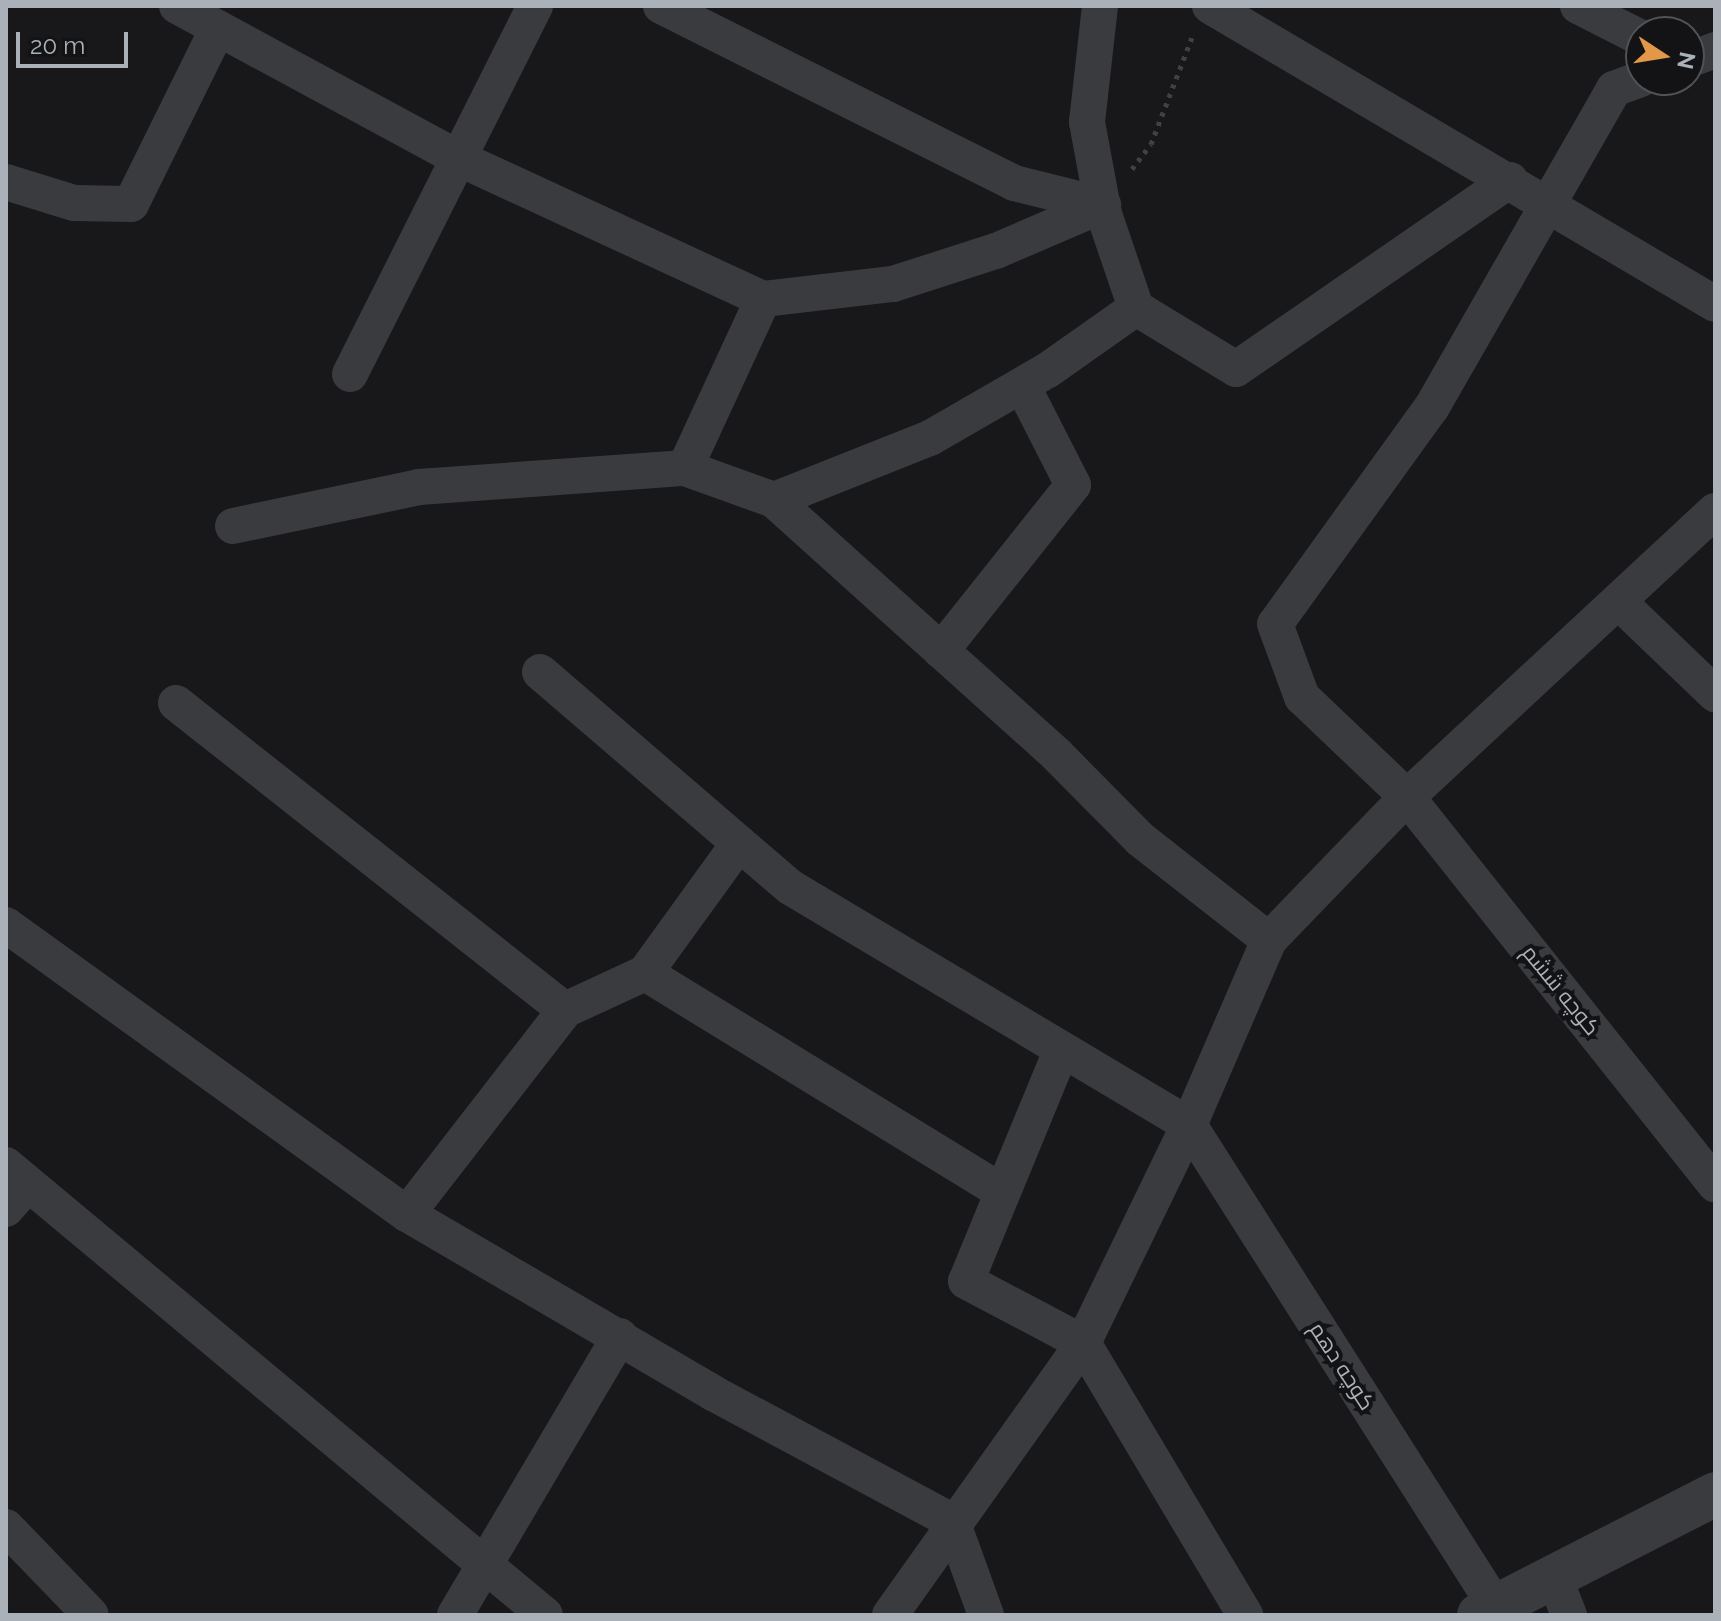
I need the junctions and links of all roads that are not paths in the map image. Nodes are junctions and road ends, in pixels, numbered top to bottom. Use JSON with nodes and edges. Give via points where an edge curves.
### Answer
{"nodes":[{"id":1,"x":177,"y":6,"type":"edge"},
{"id":2,"x":535,"y":6,"type":"edge"},
{"id":3,"x":661,"y":6,"type":"edge"},
{"id":4,"x":1100,"y":6,"type":"edge"},
{"id":5,"x":1578,"y":6,"type":"edge"},
{"id":6,"x":1202,"y":20,"type":"edge"},
{"id":7,"x":218,"y":28,"type":"junction"},
{"id":8,"x":1625,"y":30,"type":"edge"},
{"id":9,"x":1625,"y":85,"type":"edge"},
{"id":10,"x":460,"y":159,"type":"junction"},
{"id":11,"x":1510,"y":180,"type":"junction"},
{"id":12,"x":6,"y":182,"type":"edge"},
{"id":13,"x":1549,"y":203,"type":"junction"},
{"id":14,"x":1103,"y":205,"type":"junction"},
{"id":15,"x":763,"y":299,"type":"junction"},
{"id":16,"x":1715,"y":304,"type":"edge"},
{"id":17,"x":1136,"y":308,"type":"junction"},
{"id":18,"x":350,"y":374,"type":"dead end"},
{"id":19,"x":1022,"y":385,"type":"junction"},
{"id":20,"x":685,"y":468,"type":"junction"},
{"id":21,"x":774,"y":500,"type":"junction"},
{"id":22,"x":1715,"y":511,"type":"edge"},
{"id":23,"x":233,"y":526,"type":"dead end"},
{"id":24,"x":1620,"y":603,"type":"junction"},
{"id":25,"x":941,"y":651,"type":"junction"},
{"id":26,"x":540,"y":672,"type":"dead end"},
{"id":27,"x":1715,"y":694,"type":"edge"},
{"id":28,"x":176,"y":703,"type":"dead end"},
{"id":29,"x":1407,"y":797,"type":"junction"},
{"id":30,"x":739,"y":843,"type":"junction"},
{"id":31,"x":6,"y":925,"type":"edge"},
{"id":32,"x":1269,"y":940,"type":"junction"},
{"id":33,"x":645,"y":973,"type":"junction"},
{"id":34,"x":565,"y":1010,"type":"junction"},
{"id":35,"x":1061,"y":1051,"type":"junction"},
{"id":36,"x":1189,"y":1125,"type":"junction"},
{"id":37,"x":1715,"y":1184,"type":"edge"},
{"id":38,"x":13,"y":1186,"type":"edge"},
{"id":39,"x":1001,"y":1191,"type":"junction"},
{"id":40,"x":407,"y":1214,"type":"junction"},
{"id":41,"x":620,"y":1336,"type":"junction"},
{"id":42,"x":1083,"y":1343,"type":"junction"},
{"id":43,"x":1715,"y":1494,"type":"edge"},
{"id":44,"x":952,"y":1521,"type":"junction"},
{"id":45,"x":6,"y":1527,"type":"edge"},
{"id":46,"x":486,"y":1567,"type":"junction"},
{"id":47,"x":1561,"y":1596,"type":"edge"},
{"id":48,"x":1488,"y":1611,"type":"edge"},
{"id":49,"x":91,"y":1615,"type":"edge"},
{"id":50,"x":455,"y":1615,"type":"edge"},
{"id":51,"x":545,"y":1615,"type":"edge"},
{"id":52,"x":890,"y":1615,"type":"edge"},
{"id":53,"x":986,"y":1615,"type":"edge"},
{"id":54,"x":1245,"y":1615,"type":"edge"}],
"edges":[{"from":1,"to":7,"type":"street"},
{"from":2,"to":10,"type":"street"},
{"from":3,"to":14,"type":"street","via":[[1014,183]]},
{"from":4,"to":14,"type":"street","via":[[1087,122]]},
{"from":5,"to":8,"type":"street"},
{"from":6,"to":11,"type":"street"},
{"from":7,"to":10,"type":"street"},
{"from":7,"to":12,"type":"street","via":[[131,204],[74,203]]},
{"from":9,"to":13,"type":"street","via":[[1614,89]]},
{"from":10,"to":15,"type":"street"},
{"from":10,"to":18,"type":"street"},
{"from":11,"to":13,"type":"street"},
{"from":11,"to":17,"type":"street","via":[[1236,369]]},
{"from":13,"to":16,"type":"street"},
{"from":13,"to":29,"type":"street","name":"کوچه ششم","via":[[1431,408],[1275,624],[1302,697]]},
{"from":14,"to":15,"type":"street","via":[[996,251],[893,284]]},
{"from":14,"to":17,"type":"street"},
{"from":15,"to":20,"type":"street"},
{"from":17,"to":19,"type":"street"},
{"from":19,"to":21,"type":"street","via":[[930,438]]},
{"from":19,"to":25,"type":"street","via":[[1073,485]]},
{"from":20,"to":21,"type":"street"},
{"from":20,"to":23,"type":"street","via":[[419,487]]},
{"from":21,"to":25,"type":"street"},
{"from":22,"to":24,"type":"street"},
{"from":24,"to":27,"type":"street"},
{"from":24,"to":29,"type":"street"},
{"from":25,"to":32,"type":"street","via":[[1057,755],[1140,839]]},
{"from":26,"to":30,"type":"street"},
{"from":28,"to":34,"type":"street"},
{"from":29,"to":32,"type":"street"},
{"from":29,"to":37,"type":"street","name":"کوچه ششم"},
{"from":30,"to":33,"type":"street"},
{"from":30,"to":35,"type":"street","via":[[790,887]]},
{"from":31,"to":40,"type":"street"},
{"from":32,"to":36,"type":"street"},
{"from":33,"to":34,"type":"street"},
{"from":33,"to":39,"type":"street"},
{"from":34,"to":40,"type":"street"},
{"from":35,"to":36,"type":"street"},
{"from":35,"to":39,"type":"street"},
{"from":36,"to":42,"type":"street"},
{"from":36,"to":48,"type":"street","name":"کوچه دهم"},
{"from":38,"to":46,"type":"street"},
{"from":39,"to":42,"type":"street","via":[[966,1281]]},
{"from":40,"to":41,"type":"street"},
{"from":41,"to":44,"type":"street","via":[[713,1393]]},
{"from":41,"to":46,"type":"street"},
{"from":42,"to":44,"type":"street"},
{"from":42,"to":54,"type":"street"},
{"from":43,"to":47,"type":"street"},
{"from":44,"to":52,"type":"street"},
{"from":44,"to":53,"type":"street"},
{"from":45,"to":49,"type":"street"},
{"from":46,"to":50,"type":"street"},
{"from":46,"to":51,"type":"street"},
{"from":47,"to":48,"type":"street"}]}
